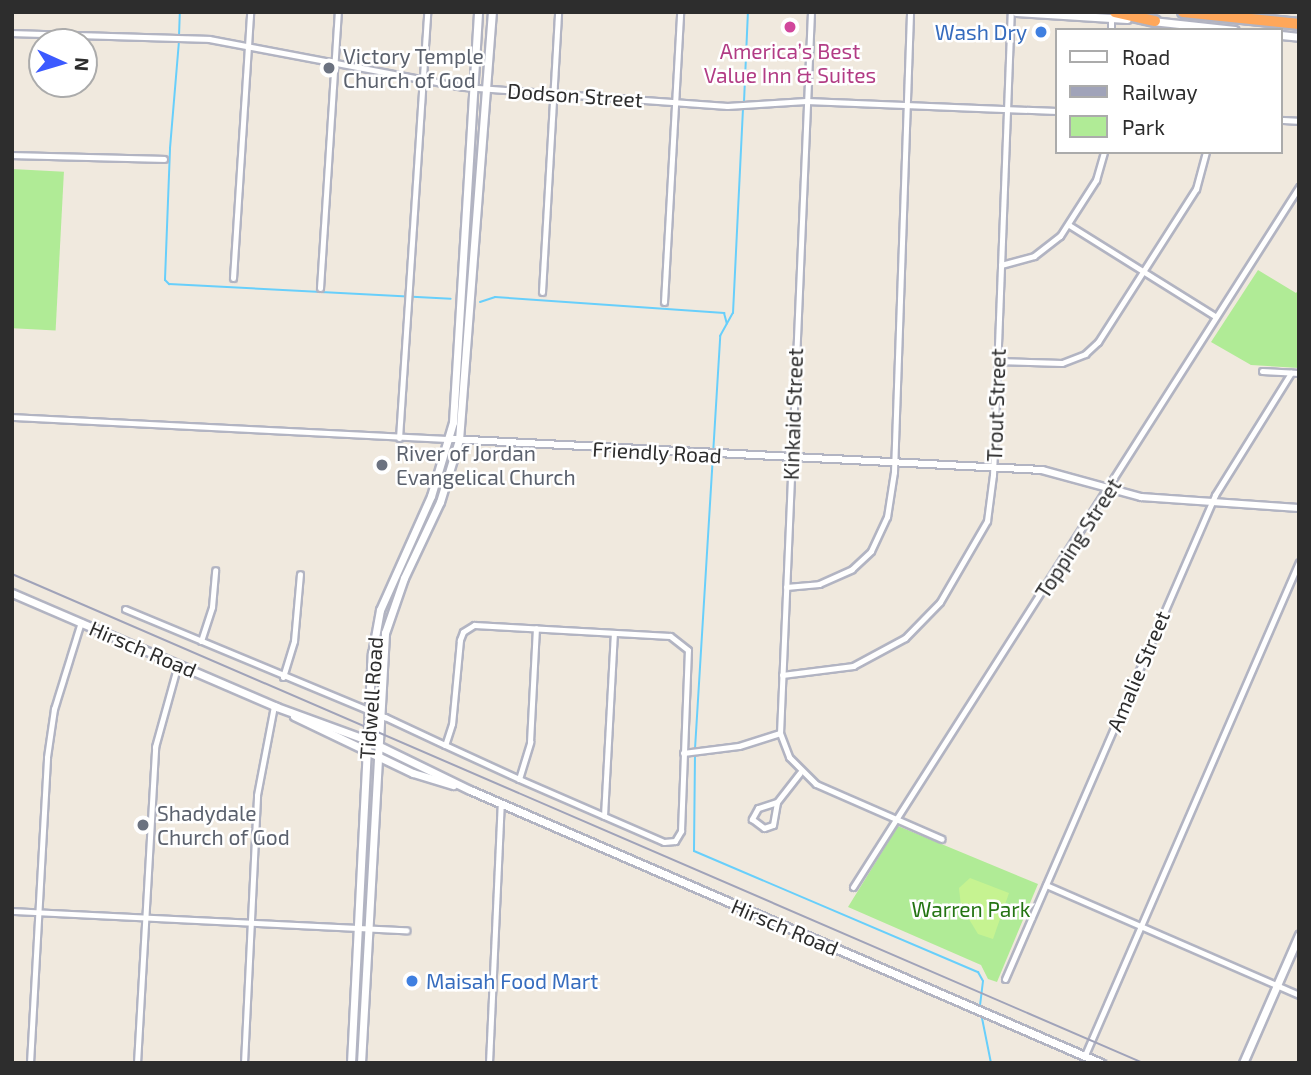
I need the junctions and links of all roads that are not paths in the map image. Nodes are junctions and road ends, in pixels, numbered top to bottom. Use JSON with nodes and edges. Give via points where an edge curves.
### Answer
{"nodes":[{"id":1,"x":250,"y":12,"type":"edge"},
{"id":2,"x":338,"y":12,"type":"edge"},
{"id":3,"x":427,"y":12,"type":"edge"},
{"id":4,"x":478,"y":12,"type":"edge"},
{"id":5,"x":492,"y":12,"type":"edge"},
{"id":6,"x":558,"y":12,"type":"edge"},
{"id":7,"x":680,"y":12,"type":"edge"},
{"id":8,"x":811,"y":12,"type":"edge"},
{"id":9,"x":910,"y":12,"type":"edge"},
{"id":10,"x":1013,"y":12,"type":"edge"},
{"id":11,"x":1183,"y":12,"type":"edge"},
{"id":12,"x":1113,"y":15,"type":"edge"},
{"id":13,"x":1155,"y":21,"type":"joint"},
{"id":14,"x":1299,"y":24,"type":"edge"},
{"id":15,"x":1211,"y":28,"type":"edge"},
{"id":16,"x":12,"y":33,"type":"edge"},
{"id":17,"x":248,"y":46,"type":"junction"},
{"id":18,"x":334,"y":63,"type":"junction"},
{"id":19,"x":422,"y":79,"type":"junction"},
{"id":20,"x":474,"y":88,"type":"junction"},
{"id":21,"x":487,"y":89,"type":"junction"},
{"id":22,"x":554,"y":93,"type":"junction"},
{"id":23,"x":806,"y":101,"type":"junction"},
{"id":24,"x":675,"y":102,"type":"junction"},
{"id":25,"x":907,"y":104,"type":"junction"},
{"id":26,"x":1007,"y":108,"type":"junction"},
{"id":27,"x":1056,"y":111,"type":"edge"},
{"id":28,"x":1103,"y":154,"type":"edge"},
{"id":29,"x":1205,"y":154,"type":"edge"},
{"id":30,"x":12,"y":155,"type":"edge"},
{"id":31,"x":164,"y":159,"type":"dead end"},
{"id":32,"x":466,"y":177,"type":"junction"},
{"id":33,"x":481,"y":178,"type":"junction"},
{"id":34,"x":1299,"y":187,"type":"edge"},
{"id":35,"x":1069,"y":225,"type":"junction"},
{"id":36,"x":1001,"y":265,"type":"junction"},
{"id":37,"x":1144,"y":271,"type":"junction"},
{"id":38,"x":233,"y":278,"type":"dead end"},
{"id":39,"x":320,"y":288,"type":"dead end"},
{"id":40,"x":542,"y":292,"type":"dead end"},
{"id":41,"x":664,"y":302,"type":"dead end"},
{"id":42,"x":1216,"y":317,"type":"junction"},
{"id":43,"x":458,"y":344,"type":"junction"},
{"id":44,"x":468,"y":345,"type":"junction"},
{"id":45,"x":997,"y":361,"type":"junction"},
{"id":46,"x":1262,"y":371,"type":"dead end"},
{"id":47,"x":1291,"y":373,"type":"junction"},
{"id":48,"x":1299,"y":373,"type":"edge"},
{"id":49,"x":12,"y":417,"type":"edge"},
{"id":50,"x":399,"y":438,"type":"junction"},
{"id":51,"x":449,"y":439,"type":"junction"},
{"id":52,"x":459,"y":440,"type":"junction"},
{"id":53,"x":791,"y":459,"type":"junction"},
{"id":54,"x":894,"y":463,"type":"junction"},
{"id":55,"x":994,"y":468,"type":"junction"},
{"id":56,"x":1110,"y":488,"type":"junction"},
{"id":57,"x":1211,"y":504,"type":"junction"},
{"id":58,"x":1299,"y":508,"type":"edge"},
{"id":59,"x":420,"y":532,"type":"junction"},
{"id":60,"x":1299,"y":562,"type":"edge"},
{"id":61,"x":215,"y":570,"type":"dead end"},
{"id":62,"x":300,"y":574,"type":"dead end"},
{"id":63,"x":786,"y":586,"type":"junction"},
{"id":64,"x":12,"y":593,"type":"edge"},
{"id":65,"x":125,"y":609,"type":"dead end"},
{"id":66,"x":379,"y":613,"type":"junction"},
{"id":67,"x":389,"y":617,"type":"junction"},
{"id":68,"x":81,"y":622,"type":"junction"},
{"id":69,"x":536,"y":628,"type":"junction"},
{"id":70,"x":614,"y":633,"type":"junction"},
{"id":71,"x":201,"y":641,"type":"junction"},
{"id":72,"x":177,"y":664,"type":"junction"},
{"id":73,"x":782,"y":675,"type":"junction"},
{"id":74,"x":283,"y":677,"type":"junction"},
{"id":75,"x":274,"y":706,"type":"junction"},
{"id":76,"x":368,"y":711,"type":"junction"},
{"id":77,"x":378,"y":714,"type":"junction"},
{"id":78,"x":780,"y":733,"type":"junction"},
{"id":79,"x":367,"y":740,"type":"junction"},
{"id":80,"x":377,"y":744,"type":"junction"},
{"id":81,"x":445,"y":745,"type":"junction"},
{"id":82,"x":367,"y":752,"type":"junction"},
{"id":83,"x":686,"y":752,"type":"junction"},
{"id":84,"x":376,"y":756,"type":"junction"},
{"id":85,"x":800,"y":773,"type":"junction"},
{"id":86,"x":519,"y":779,"type":"junction"},
{"id":87,"x":470,"y":790,"type":"junction"},
{"id":88,"x":777,"y":802,"type":"junction"},
{"id":89,"x":500,"y":803,"type":"junction"},
{"id":90,"x":604,"y":816,"type":"junction"},
{"id":91,"x":896,"y":820,"type":"junction"},
{"id":92,"x":942,"y":839,"type":"dead end"},
{"id":93,"x":361,"y":856,"type":"junction"},
{"id":94,"x":372,"y":856,"type":"junction"},
{"id":95,"x":1046,"y":885,"type":"junction"},
{"id":96,"x":853,"y":887,"type":"dead end"},
{"id":97,"x":12,"y":911,"type":"edge"},
{"id":98,"x":39,"y":912,"type":"junction"},
{"id":99,"x":145,"y":916,"type":"junction"},
{"id":100,"x":251,"y":922,"type":"junction"},
{"id":101,"x":1141,"y":926,"type":"junction"},
{"id":102,"x":358,"y":928,"type":"junction"},
{"id":103,"x":368,"y":928,"type":"junction"},
{"id":104,"x":407,"y":930,"type":"dead end"},
{"id":105,"x":1299,"y":935,"type":"edge"},
{"id":106,"x":1005,"y":979,"type":"dead end"},
{"id":107,"x":1277,"y":985,"type":"junction"},
{"id":108,"x":1299,"y":995,"type":"edge"},
{"id":109,"x":352,"y":1035,"type":"junction"},
{"id":110,"x":363,"y":1035,"type":"junction"},
{"id":111,"x":1085,"y":1055,"type":"junction"},
{"id":112,"x":30,"y":1063,"type":"edge"},
{"id":113,"x":138,"y":1063,"type":"edge"},
{"id":114,"x":244,"y":1063,"type":"edge"},
{"id":115,"x":351,"y":1063,"type":"edge"},
{"id":116,"x":361,"y":1063,"type":"edge"},
{"id":117,"x":489,"y":1063,"type":"edge"},
{"id":118,"x":1101,"y":1063,"type":"edge"},
{"id":119,"x":1243,"y":1063,"type":"edge"}],
"edges":[{"from":1,"to":17,"type":"street"},
{"from":2,"to":18,"type":"street"},
{"from":3,"to":19,"type":"street"},
{"from":4,"to":20,"type":"main road","name":"Tidwell Road"},
{"from":5,"to":21,"type":"main road","name":"Tidwell Road"},
{"from":6,"to":22,"type":"street"},
{"from":7,"to":24,"type":"street"},
{"from":8,"to":23,"type":"street","name":"Kinkaid Street"},
{"from":9,"to":25,"type":"street"},
{"from":10,"to":12,"type":"main road"},
{"from":10,"to":26,"type":"street","name":"Trout Street"},
{"from":11,"to":14,"type":"highway"},
{"from":12,"to":13,"type":"highway"},
{"from":13,"to":15,"type":"main road"},
{"from":16,"to":17,"type":"street","name":"Dodson Street","via":[[184,37]]},
{"from":17,"to":18,"type":"street","name":"Dodson Street"},
{"from":17,"to":38,"type":"street"},
{"from":18,"to":19,"type":"street","name":"Dodson Street"},
{"from":18,"to":39,"type":"street"},
{"from":19,"to":20,"type":"street","name":"Dodson Street"},
{"from":19,"to":50,"type":"street"},
{"from":20,"to":21,"type":"street","name":"Dodson Street"},
{"from":20,"to":32,"type":"main road","name":"Tidwell Road"},
{"from":21,"to":22,"type":"street","name":"Dodson Street"},
{"from":21,"to":33,"type":"main road","name":"Tidwell Road"},
{"from":22,"to":24,"type":"street","name":"Dodson Street"},
{"from":22,"to":40,"type":"street"},
{"from":23,"to":24,"type":"street","name":"Dodson Street","via":[[732,106]]},
{"from":23,"to":25,"type":"street","name":"Dodson Street"},
{"from":23,"to":53,"type":"street","name":"Kinkaid Street"},
{"from":24,"to":41,"type":"street"},
{"from":25,"to":26,"type":"street","name":"Dodson Street"},
{"from":25,"to":54,"type":"street"},
{"from":26,"to":27,"type":"street","name":"Dodson Street"},
{"from":26,"to":36,"type":"street","name":"Trout Street"},
{"from":28,"to":35,"type":"street","via":[[1096,180]]},
{"from":29,"to":37,"type":"street","via":[[1196,189]]},
{"from":30,"to":31,"type":"street"},
{"from":32,"to":33,"type":"main road"},
{"from":32,"to":43,"type":"main road","name":"Tidwell Road"},
{"from":33,"to":44,"type":"main road","name":"Tidwell Road"},
{"from":34,"to":42,"type":"street","name":"Topping Street"},
{"from":35,"to":36,"type":"street","via":[[1034,256]]},
{"from":35,"to":37,"type":"street"},
{"from":36,"to":45,"type":"street","name":"Trout Street"},
{"from":37,"to":42,"type":"street"},
{"from":37,"to":45,"type":"street","via":[[1109,327],[1085,354],[1053,364]]},
{"from":42,"to":56,"type":"street","name":"Topping Street"},
{"from":43,"to":44,"type":"main road"},
{"from":43,"to":51,"type":"main road","name":"Tidwell Road"},
{"from":44,"to":52,"type":"main road","name":"Tidwell Road"},
{"from":45,"to":55,"type":"street","name":"Trout Street"},
{"from":46,"to":47,"type":"street"},
{"from":47,"to":48,"type":"street"},
{"from":47,"to":57,"type":"street","name":"Amalie Street"},
{"from":49,"to":50,"type":"street","name":"Friendly Road"},
{"from":50,"to":51,"type":"street","name":"Friendly Road"},
{"from":51,"to":52,"type":"street","name":"Friendly Road"},
{"from":51,"to":59,"type":"main road","name":"Tidwell Road"},
{"from":52,"to":53,"type":"street","name":"Friendly Road"},
{"from":52,"to":59,"type":"main road","name":"Tidwell Road","via":[[440,502]]},
{"from":53,"to":54,"type":"street","name":"Friendly Road"},
{"from":53,"to":63,"type":"street","name":"Kinkaid Street"},
{"from":54,"to":55,"type":"street","name":"Friendly Road"},
{"from":54,"to":63,"type":"street","via":[[887,517],[871,551],[830,581]]},
{"from":55,"to":56,"type":"street","name":"Friendly Road","via":[[1062,473]]},
{"from":55,"to":73,"type":"street","name":"Trout Street","via":[[987,522],[977,546],[916,629],[880,655],[853,666]]},
{"from":56,"to":57,"type":"street","name":"Friendly Road","via":[[1141,497]]},
{"from":56,"to":91,"type":"street","name":"Topping Street"},
{"from":57,"to":58,"type":"street","name":"Friendly Road"},
{"from":57,"to":95,"type":"street","name":"Amalie Street"},
{"from":59,"to":66,"type":"main road","name":"Tidwell Road"},
{"from":59,"to":67,"type":"main road","name":"Tidwell Road"},
{"from":60,"to":101,"type":"street"},
{"from":61,"to":71,"type":"street","via":[[212,607]]},
{"from":62,"to":74,"type":"street","via":[[294,641]]},
{"from":63,"to":73,"type":"street","name":"Kinkaid Street"},
{"from":64,"to":68,"type":"main road","name":"Hirsch Road"},
{"from":65,"to":71,"type":"street"},
{"from":66,"to":67,"type":"main road"},
{"from":66,"to":76,"type":"main road","name":"Tidwell Road"},
{"from":67,"to":77,"type":"main road","name":"Tidwell Road"},
{"from":68,"to":72,"type":"main road","name":"Hirsch Road"},
{"from":68,"to":98,"type":"street","via":[[54,709],[47,757]]},
{"from":69,"to":70,"type":"street"},
{"from":69,"to":81,"type":"street","via":[[474,625],[463,632],[452,724]]},
{"from":69,"to":86,"type":"street","via":[[530,743]]},
{"from":70,"to":83,"type":"street","via":[[677,638],[688,649]]},
{"from":70,"to":90,"type":"street"},
{"from":71,"to":74,"type":"street"},
{"from":72,"to":75,"type":"main road","name":"Hirsch Road"},
{"from":72,"to":99,"type":"street","via":[[155,747]]},
{"from":73,"to":78,"type":"street","name":"Kinkaid Street"},
{"from":74,"to":76,"type":"street"},
{"from":75,"to":79,"type":"main road","name":"Hirsch Road"},
{"from":75,"to":82,"type":"main road","name":"Hirsch Road"},
{"from":75,"to":100,"type":"street","via":[[258,785]]},
{"from":76,"to":77,"type":"street"},
{"from":76,"to":79,"type":"main road","name":"Tidwell Road"},
{"from":77,"to":80,"type":"main road","name":"Tidwell Road"},
{"from":77,"to":81,"type":"street"},
{"from":78,"to":83,"type":"street"},
{"from":78,"to":85,"type":"street","name":"Kinkaid Street"},
{"from":79,"to":80,"type":"main road","name":"Hirsch Road"},
{"from":79,"to":82,"type":"main road","name":"Tidwell Road"},
{"from":80,"to":84,"type":"main road","name":"Tidwell Road"},
{"from":80,"to":87,"type":"main road","name":"Hirsch Road"},
{"from":81,"to":86,"type":"street"},
{"from":82,"to":84,"type":"main road","name":"Hirsch Road"},
{"from":82,"to":93,"type":"main road","name":"Tidwell Road"},
{"from":83,"to":90,"type":"street","via":[[681,831],[675,841],[660,840]]},
{"from":84,"to":87,"type":"main road","name":"Hirsch Road"},
{"from":84,"to":94,"type":"main road","name":"Tidwell Road"},
{"from":85,"to":88,"type":"street"},
{"from":85,"to":91,"type":"street"},
{"from":86,"to":90,"type":"street"},
{"from":87,"to":89,"type":"main road","name":"Hirsch Road"},
{"from":88,"to":88,"type":"street","via":[[758,808],[752,819],[771,827],[777,819]]},
{"from":89,"to":111,"type":"main road","name":"Hirsch Road"},
{"from":89,"to":117,"type":"street"},
{"from":91,"to":92,"type":"street"},
{"from":91,"to":96,"type":"street","name":"Topping Street"},
{"from":93,"to":94,"type":"main road"},
{"from":93,"to":102,"type":"main road","name":"Tidwell Road"},
{"from":94,"to":103,"type":"main road","name":"Tidwell Road"},
{"from":95,"to":101,"type":"street"},
{"from":95,"to":106,"type":"street","name":"Amalie Street"},
{"from":97,"to":98,"type":"street"},
{"from":98,"to":99,"type":"street"},
{"from":98,"to":112,"type":"street"},
{"from":99,"to":100,"type":"street"},
{"from":99,"to":113,"type":"street"},
{"from":100,"to":102,"type":"street"},
{"from":100,"to":114,"type":"street"},
{"from":101,"to":107,"type":"street"},
{"from":101,"to":111,"type":"street"},
{"from":102,"to":103,"type":"street"},
{"from":102,"to":109,"type":"main road","name":"Tidwell Road"},
{"from":103,"to":104,"type":"street"},
{"from":103,"to":110,"type":"main road","name":"Tidwell Road"},
{"from":105,"to":107,"type":"main road"},
{"from":107,"to":108,"type":"street"},
{"from":107,"to":119,"type":"main road"},
{"from":109,"to":110,"type":"main road"},
{"from":109,"to":115,"type":"main road","name":"Tidwell Road"},
{"from":110,"to":116,"type":"main road","name":"Tidwell Road"},
{"from":111,"to":118,"type":"main road","name":"Hirsch Road"}]}
